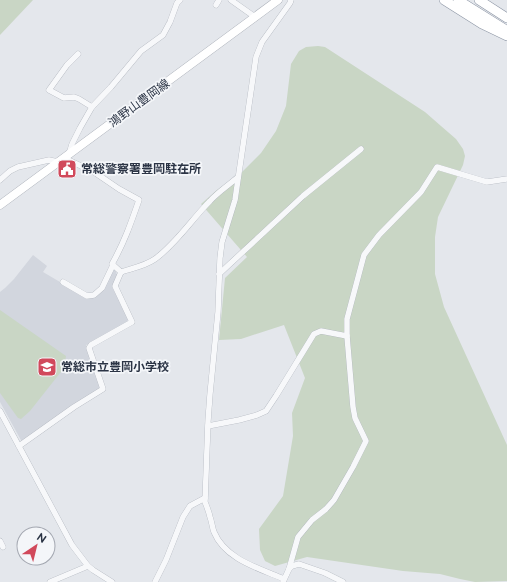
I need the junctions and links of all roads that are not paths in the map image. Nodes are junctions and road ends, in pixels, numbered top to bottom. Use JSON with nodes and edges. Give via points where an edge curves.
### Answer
{"nodes":[{"id":1,"x":180,"y":0,"type":"edge"},
{"id":2,"x":231,"y":0,"type":"edge"},
{"id":3,"x":278,"y":0,"type":"edge"},
{"id":4,"x":291,"y":0,"type":"edge"},
{"id":5,"x":444,"y":0,"type":"edge"},
{"id":6,"x":458,"y":0,"type":"edge"},
{"id":7,"x":479,"y":0,"type":"edge"},
{"id":8,"x":490,"y":0,"type":"edge"},
{"id":9,"x":507,"y":12,"type":"edge"},
{"id":10,"x":255,"y":17,"type":"junction"},
{"id":11,"x":507,"y":18,"type":"edge"},
{"id":12,"x":507,"y":30,"type":"edge"},
{"id":13,"x":507,"y":36,"type":"edge"},
{"id":14,"x":78,"y":54,"type":"dead end"},
{"id":15,"x":92,"y":107,"type":"junction"},
{"id":16,"x":361,"y":149,"type":"dead end"},
{"id":17,"x":64,"y":158,"type":"junction"},
{"id":18,"x":238,"y":177,"type":"junction"},
{"id":19,"x":507,"y":179,"type":"edge"},
{"id":20,"x":0,"y":180,"type":"edge"},
{"id":21,"x":0,"y":205,"type":"edge"},
{"id":22,"x":113,"y":265,"type":"junction"},
{"id":23,"x":121,"y":272,"type":"junction"},
{"id":24,"x":219,"y":274,"type":"junction"},
{"id":25,"x":63,"y":282,"type":"dead end"},
{"id":26,"x":347,"y":336,"type":"junction"},
{"id":27,"x":1,"y":414,"type":"edge"},
{"id":28,"x":208,"y":426,"type":"junction"},
{"id":29,"x":19,"y":446,"type":"junction"},
{"id":30,"x":205,"y":498,"type":"junction"},
{"id":31,"x":0,"y":541,"type":"edge"},
{"id":32,"x":3,"y":547,"type":"dead end"},
{"id":33,"x":88,"y":566,"type":"junction"},
{"id":34,"x":289,"y":569,"type":"junction"},
{"id":35,"x":283,"y":581,"type":"edge"},
{"id":36,"x":50,"y":582,"type":"edge"},
{"id":37,"x":112,"y":582,"type":"edge"},
{"id":38,"x":154,"y":582,"type":"edge"},
{"id":39,"x":343,"y":582,"type":"edge"}],
"edges":[{"from":1,"to":15,"type":"street","via":[[163,35],[141,51]]},
{"from":2,"to":10,"type":"street"},
{"from":3,"to":10,"type":"main road","name":"鴻野山豊岡線"},
{"from":4,"to":18,"type":"street","via":[[262,42],[256,57]]},
{"from":5,"to":13,"type":"highway"},
{"from":6,"to":12,"type":"highway"},
{"from":7,"to":11,"type":"highway"},
{"from":8,"to":9,"type":"highway"},
{"from":10,"to":17,"type":"main road","name":"鴻野山豊岡線"},
{"from":14,"to":15,"type":"street","via":[[49,90],[64,98],[74,97]]},
{"from":15,"to":17,"type":"street"},
{"from":16,"to":24,"type":"street","via":[[303,196]]},
{"from":17,"to":20,"type":"street","via":[[18,167]]},
{"from":17,"to":21,"type":"main road","name":"鴻野山豊岡線"},
{"from":17,"to":22,"type":"street","via":[[94,172],[139,200]]},
{"from":18,"to":23,"type":"street","via":[[210,200],[155,259]]},
{"from":18,"to":24,"type":"street","via":[[235,200],[222,242]]},
{"from":19,"to":26,"type":"street","via":[[487,182],[437,167],[421,192],[379,235],[364,255],[347,319]]},
{"from":22,"to":23,"type":"street"},
{"from":22,"to":25,"type":"street","via":[[102,288],[94,295],[87,296]]},
{"from":23,"to":29,"type":"street","via":[[116,286],[132,322],[89,348],[103,389]]},
{"from":24,"to":28,"type":"street"},
{"from":26,"to":28,"type":"street","via":[[320,331],[314,334],[266,411],[251,417]]},
{"from":26,"to":34,"type":"street","via":[[353,407],[355,418],[366,441],[334,500],[298,537]]},
{"from":27,"to":29,"type":"street"},
{"from":28,"to":30,"type":"street"},
{"from":29,"to":33,"type":"street","via":[[72,545]]},
{"from":30,"to":35,"type":"street","via":[[213,530],[227,551]]},
{"from":30,"to":38,"type":"street","via":[[186,511]]},
{"from":31,"to":32,"type":"street"},
{"from":33,"to":36,"type":"street"},
{"from":33,"to":37,"type":"street"},
{"from":34,"to":35,"type":"street"},
{"from":34,"to":39,"type":"street","via":[[299,564]]}]}
